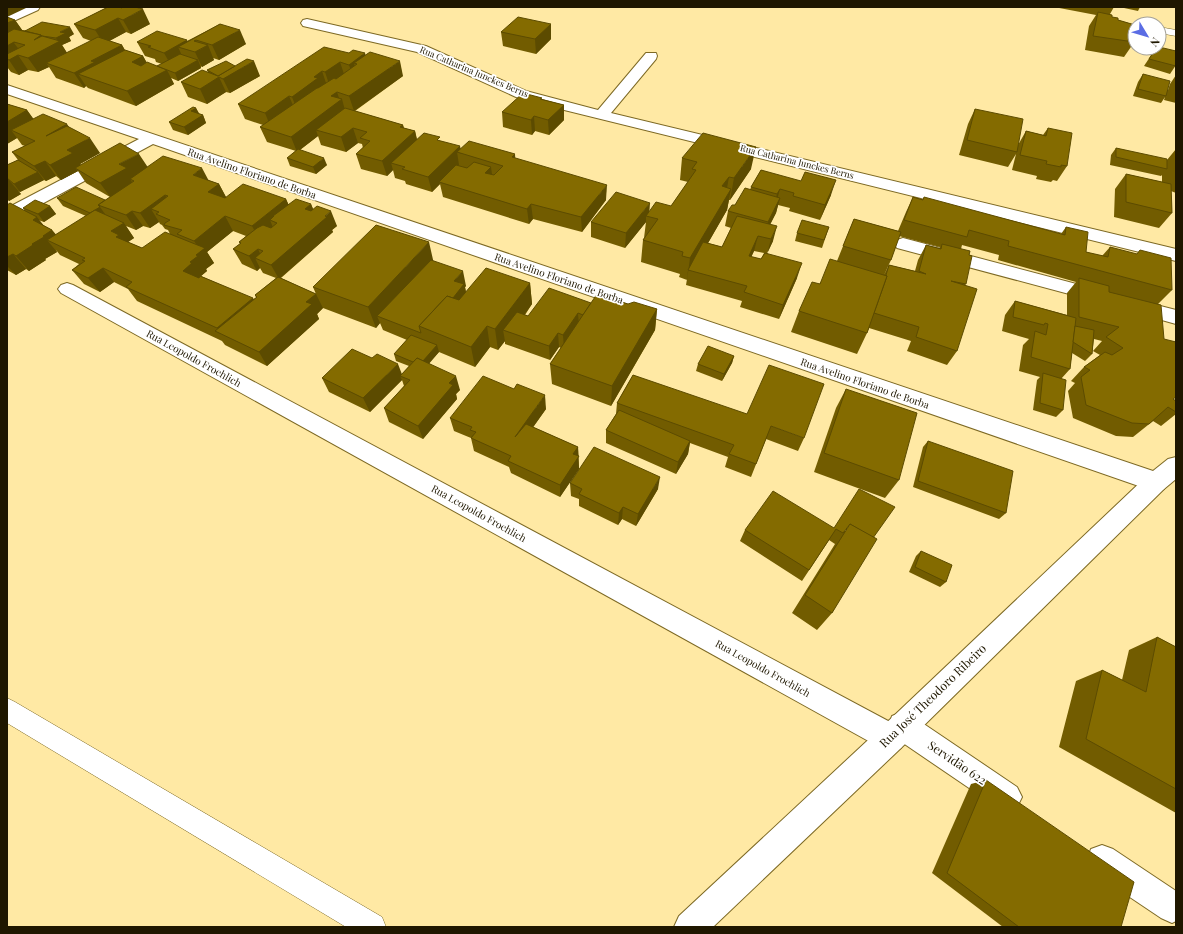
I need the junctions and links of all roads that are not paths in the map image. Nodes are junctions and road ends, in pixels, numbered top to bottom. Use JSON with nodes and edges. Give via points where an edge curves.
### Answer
{"nodes":[{"id":1,"x":34,"y":7,"type":"edge"},
{"id":2,"x":7,"y":20,"type":"edge"},
{"id":3,"x":308,"y":23,"type":"dead end"},
{"id":4,"x":651,"y":56,"type":"dead end"},
{"id":5,"x":7,"y":89,"type":"edge"},
{"id":6,"x":602,"y":114,"type":"junction"},
{"id":7,"x":151,"y":139,"type":"junction"},
{"id":8,"x":19,"y":209,"type":"edge"},
{"id":9,"x":903,"y":244,"type":"dead end"},
{"id":10,"x":1176,"y":255,"type":"edge"},
{"id":11,"x":66,"y":288,"type":"dead end"},
{"id":12,"x":1176,"y":317,"type":"edge"},
{"id":13,"x":1166,"y":474,"type":"edge"},
{"id":14,"x":7,"y":710,"type":"edge"},
{"id":15,"x":896,"y":732,"type":"junction"},
{"id":16,"x":1027,"y":810,"type":"edge"},
{"id":17,"x":1080,"y":845,"type":"edge"},
{"id":18,"x":1172,"y":907,"type":"dead end"},
{"id":19,"x":372,"y":927,"type":"edge"},
{"id":20,"x":690,"y":927,"type":"edge"}],
"edges":[{"from":1,"to":2,"type":"street"},
{"from":3,"to":6,"type":"street","name":"Rua Catharina Junckes Berns","via":[[420,49],[521,94]]},
{"from":4,"to":6,"type":"street"},
{"from":5,"to":7,"type":"street","name":"Rua Avelino Floriano de Borba"},
{"from":6,"to":10,"type":"street","name":"Rua Catharina Junckes Berns"},
{"from":7,"to":8,"type":"street"},
{"from":7,"to":13,"type":"street","name":"Rua Avelino Floriano de Borba"},
{"from":9,"to":12,"type":"street"},
{"from":11,"to":15,"type":"street","name":"Rua Leopoldo Froehlich"},
{"from":13,"to":15,"type":"street","name":"Rua José Theodoro Ribeiro"},
{"from":14,"to":19,"type":"lane"},
{"from":15,"to":16,"type":"street","name":"Servidão 622"},
{"from":15,"to":20,"type":"street","name":"Rua José Theodoro Ribeiro"},
{"from":17,"to":18,"type":"street"}]}
